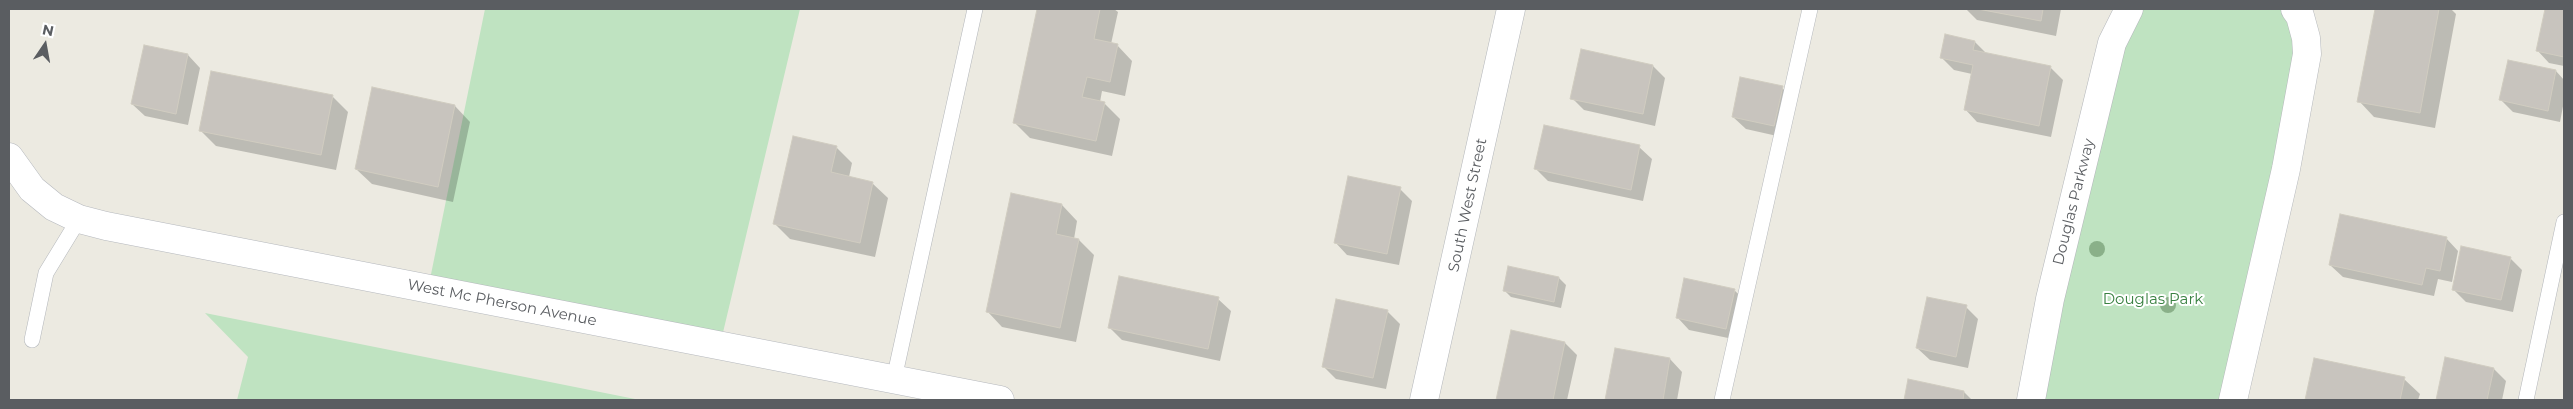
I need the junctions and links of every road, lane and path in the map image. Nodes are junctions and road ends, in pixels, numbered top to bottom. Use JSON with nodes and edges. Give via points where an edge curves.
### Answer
{"nodes":[{"id":1,"x":975,"y":9,"type":"edge"},
{"id":2,"x":1511,"y":9,"type":"edge"},
{"id":3,"x":1810,"y":9,"type":"edge"},
{"id":4,"x":2130,"y":9,"type":"edge"},
{"id":5,"x":2296,"y":9,"type":"edge"},
{"id":6,"x":14,"y":165,"type":"edge"},
{"id":7,"x":79,"y":219,"type":"junction"},
{"id":8,"x":2564,"y":222,"type":"edge"},
{"id":9,"x":32,"y":340,"type":"dead end"},
{"id":10,"x":894,"y":379,"type":"junction"},
{"id":11,"x":1000,"y":400,"type":"edge"},
{"id":12,"x":1424,"y":400,"type":"edge"},
{"id":13,"x":1722,"y":400,"type":"edge"},
{"id":14,"x":2032,"y":400,"type":"edge"},
{"id":15,"x":2233,"y":400,"type":"edge"},
{"id":16,"x":2526,"y":400,"type":"edge"}],
"edges":[{"from":1,"to":10,"type":"lane"},
{"from":2,"to":12,"type":"street","name":"South West Street"},
{"from":3,"to":13,"type":"lane"},
{"from":4,"to":14,"type":"street","name":"Douglas Parkway","via":[[2112,43],[2050,299]]},
{"from":5,"to":15,"type":"street","via":[[2306,38],[2307,54],[2286,169]]},
{"from":6,"to":7,"type":"street","name":"West Mc Pherson Avenue","via":[[32,189],[54,207]]},
{"from":7,"to":9,"type":"lane","via":[[46,272]]},
{"from":7,"to":10,"type":"street","name":"West Mc Pherson Avenue"},
{"from":8,"to":16,"type":"lane"},
{"from":10,"to":11,"type":"street","name":"West Mc Pherson Avenue"}]}
